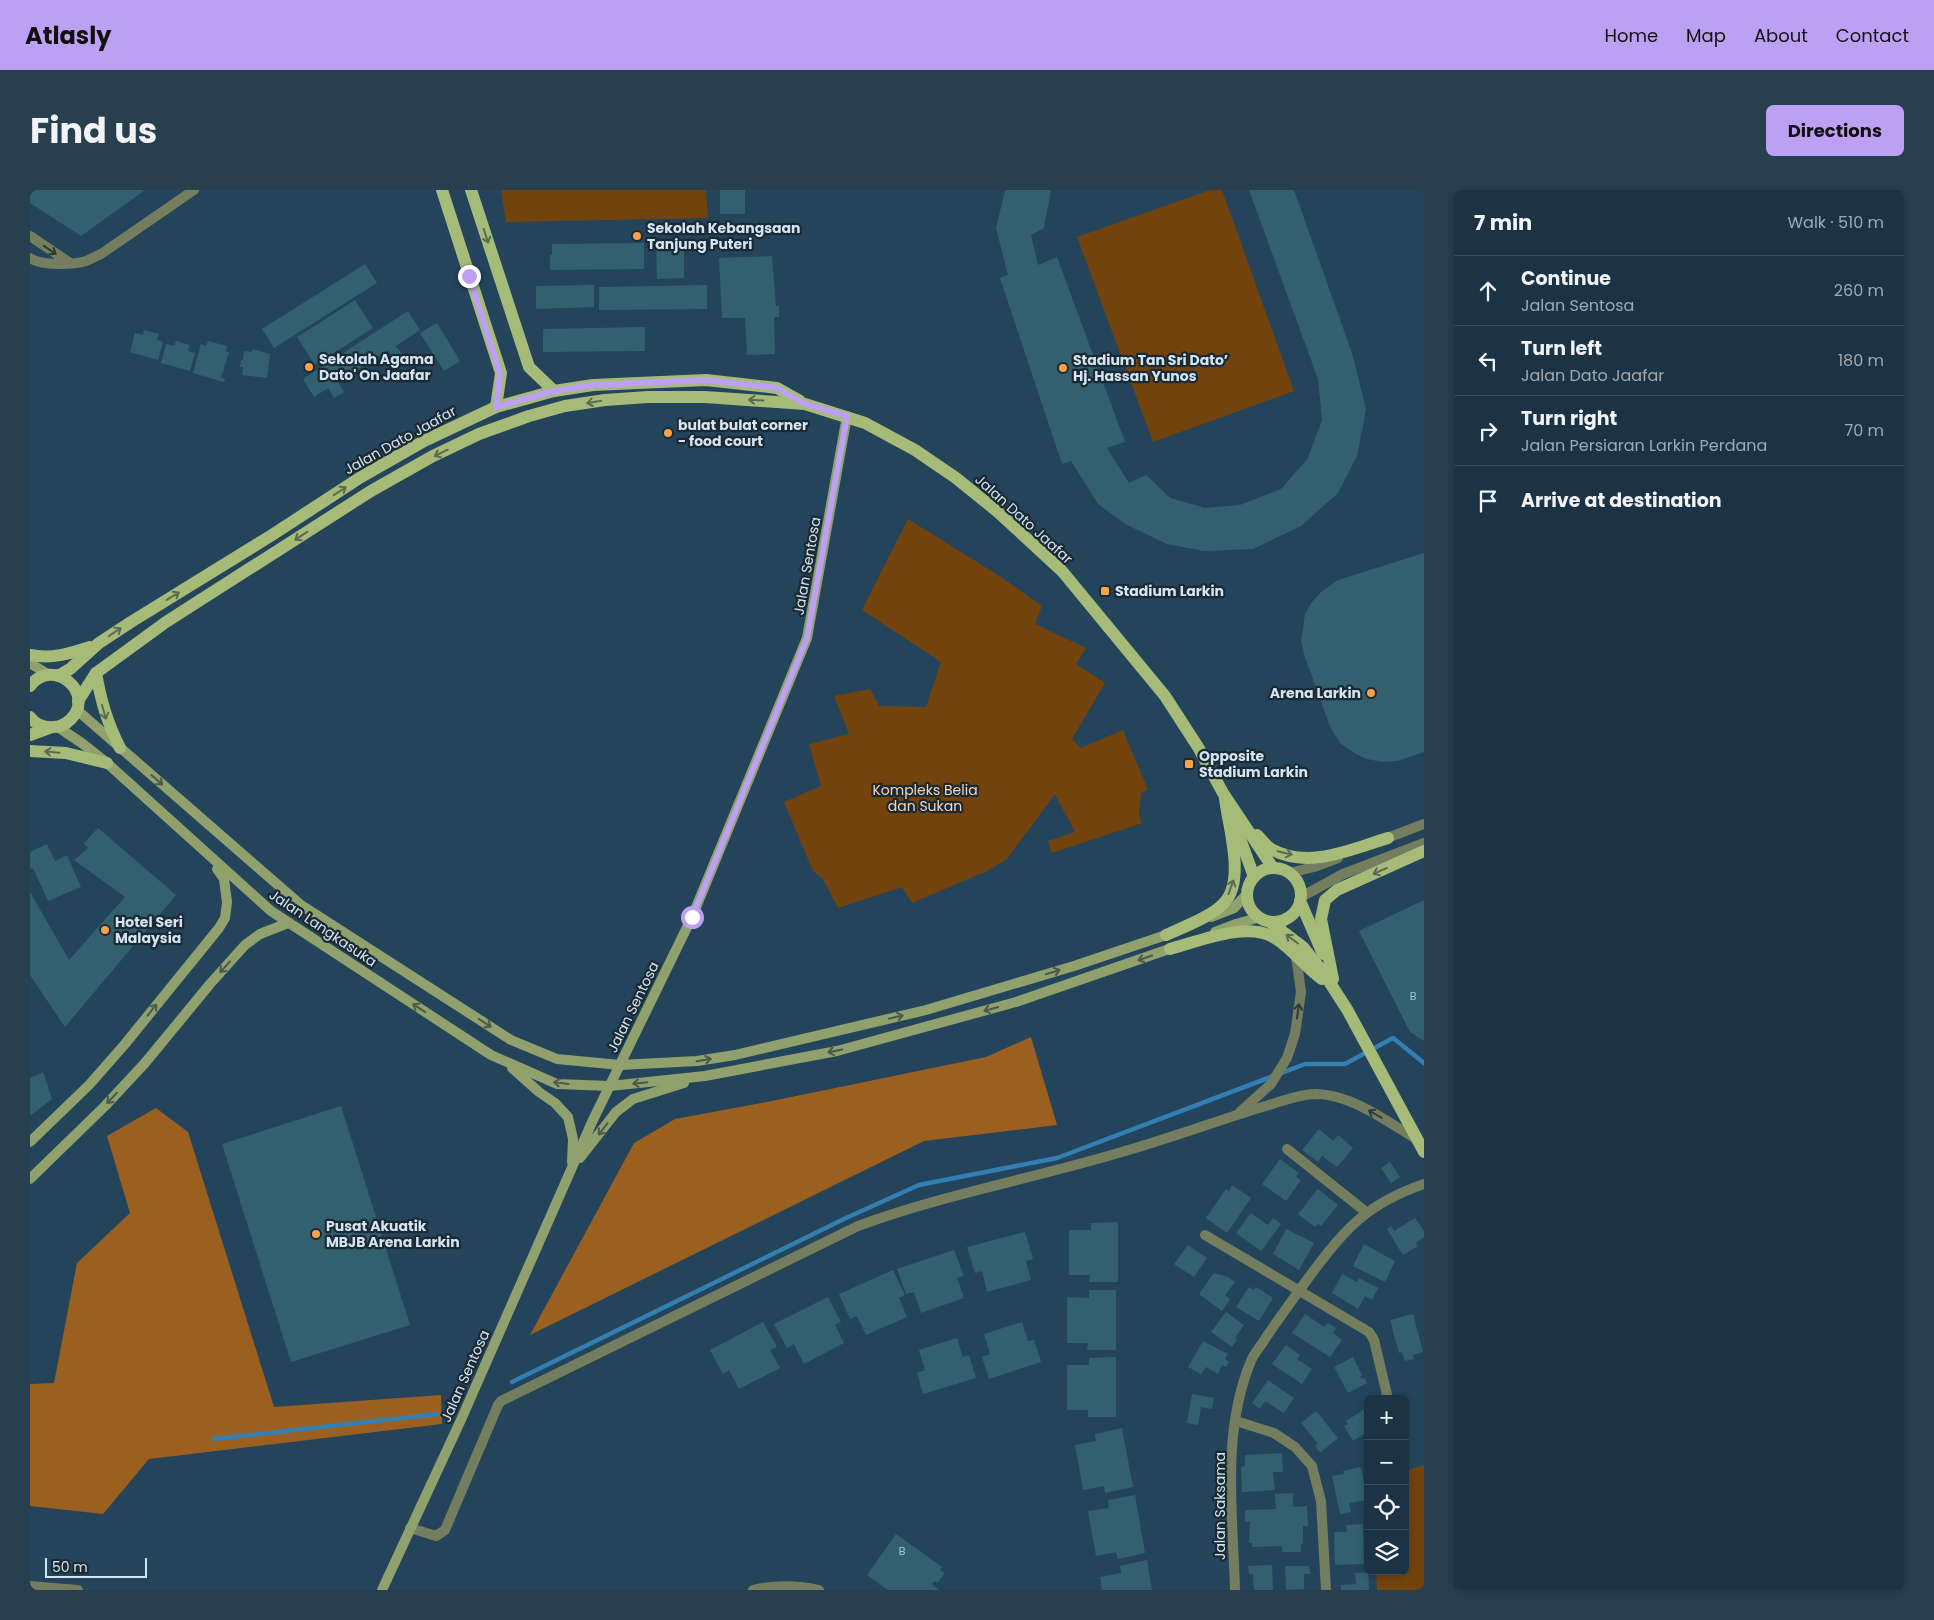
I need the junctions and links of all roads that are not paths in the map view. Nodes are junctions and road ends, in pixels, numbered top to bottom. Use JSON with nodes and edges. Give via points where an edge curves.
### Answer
{"nodes":[{"id":1,"x":194,"y":190,"type":"edge"},
{"id":2,"x":442,"y":190,"type":"edge"},
{"id":3,"x":471,"y":190,"type":"edge"},
{"id":4,"x":30,"y":236,"type":"edge"},
{"id":5,"x":30,"y":258,"type":"edge"},
{"id":6,"x":70,"y":263,"type":"junction"},
{"id":7,"x":554,"y":391,"type":"junction"},
{"id":8,"x":805,"y":404,"type":"junction"},
{"id":9,"x":496,"y":407,"type":"junction"},
{"id":10,"x":847,"y":416,"type":"junction"},
{"id":11,"x":99,"y":643,"type":"junction"},
{"id":12,"x":30,"y":655,"type":"edge"},
{"id":13,"x":30,"y":663,"type":"edge"},
{"id":14,"x":96,"y":673,"type":"junction"},
{"id":15,"x":54,"y":675,"type":"junction"},
{"id":16,"x":30,"y":686,"type":"edge"},
{"id":17,"x":78,"y":705,"type":"junction"},
{"id":18,"x":30,"y":717,"type":"edge"},
{"id":19,"x":54,"y":727,"type":"junction"},
{"id":20,"x":30,"y":735,"type":"edge"},
{"id":21,"x":120,"y":748,"type":"junction"},
{"id":22,"x":30,"y":751,"type":"edge"},
{"id":23,"x":107,"y":763,"type":"junction"},
{"id":24,"x":1224,"y":795,"type":"junction"},
{"id":25,"x":1235,"y":812,"type":"junction"},
{"id":26,"x":1424,"y":824,"type":"edge"},
{"id":27,"x":1388,"y":838,"type":"junction"},
{"id":28,"x":1424,"y":843,"type":"edge"},
{"id":29,"x":199,"y":846,"type":"junction"},
{"id":30,"x":1424,"y":851,"type":"edge"},
{"id":31,"x":1273,"y":868,"type":"junction"},
{"id":32,"x":1289,"y":873,"type":"junction"},
{"id":33,"x":1254,"y":877,"type":"junction"},
{"id":34,"x":1246,"y":894,"type":"junction"},
{"id":35,"x":1301,"y":899,"type":"junction"},
{"id":36,"x":1257,"y":918,"type":"junction"},
{"id":37,"x":1270,"y":922,"type":"junction"},
{"id":38,"x":288,"y":923,"type":"junction"},
{"id":39,"x":1166,"y":935,"type":"junction"},
{"id":40,"x":1170,"y":949,"type":"junction"},
{"id":41,"x":1296,"y":956,"type":"junction"},
{"id":42,"x":1333,"y":983,"type":"junction"},
{"id":43,"x":505,"y":1062,"type":"junction"},
{"id":44,"x":620,"y":1065,"type":"junction"},
{"id":45,"x":705,"y":1076,"type":"junction"},
{"id":46,"x":610,"y":1086,"type":"junction"},
{"id":47,"x":1237,"y":1115,"type":"junction"},
{"id":48,"x":1417,"y":1139,"type":"junction"},
{"id":49,"x":30,"y":1142,"type":"edge"},
{"id":50,"x":1287,"y":1149,"type":"dead end"},
{"id":51,"x":1424,"y":1152,"type":"edge"},
{"id":52,"x":572,"y":1168,"type":"junction"},
{"id":53,"x":30,"y":1179,"type":"edge"},
{"id":54,"x":1424,"y":1184,"type":"edge"},
{"id":55,"x":1366,"y":1212,"type":"junction"},
{"id":56,"x":1205,"y":1235,"type":"dead end"},
{"id":57,"x":1300,"y":1290,"type":"junction"},
{"id":58,"x":1387,"y":1395,"type":"edge"},
{"id":59,"x":1236,"y":1421,"type":"junction"},
{"id":60,"x":410,"y":1528,"type":"junction"},
{"id":61,"x":30,"y":1586,"type":"edge"},
{"id":62,"x":78,"y":1590,"type":"edge"},
{"id":63,"x":382,"y":1590,"type":"edge"},
{"id":64,"x":753,"y":1590,"type":"edge"},
{"id":65,"x":819,"y":1590,"type":"edge"},
{"id":66,"x":1235,"y":1590,"type":"edge"},
{"id":67,"x":1326,"y":1590,"type":"edge"}],
"edges":[{"from":1,"to":6,"type":"street","via":[[101,254],[85,262]]},
{"from":2,"to":9,"type":"main road","via":[[500,373]]},
{"from":3,"to":7,"type":"main road","one_way":true,"via":[[529,367]]},
{"from":4,"to":6,"type":"street","one_way":true},
{"from":5,"to":6,"type":"street","via":[[51,264]]},
{"from":7,"to":8,"type":"main road","name":"Jalan Dato Jaafar","via":[[621,383],[706,380],[777,388]]},
{"from":7,"to":9,"type":"main road","name":"Jalan Dato Jaafar"},
{"from":8,"to":10,"type":"main road","name":"Jalan Dato Jaafar"},
{"from":8,"to":14,"type":"main road","name":"Jalan Dato Jaafar","one_way":true,"via":[[648,396],[566,406],[479,434],[363,496],[166,622]]},
{"from":11,"to":9,"type":"main road","name":"Jalan Dato Jaafar","one_way":true,"via":[[362,477],[424,441]]},
{"from":10,"to":24,"type":"main road","name":"Jalan Dato Jaafar","via":[[886,433],[956,478],[1062,571],[1165,696]]},
{"from":10,"to":44,"type":"main road","name":"Jalan Sentosa","via":[[807,638],[692,917]]},
{"from":11,"to":12,"type":"main road","via":[[57,657]]},
{"from":11,"to":15,"type":"main road","name":"Jalan Dato Jaafar","via":[[70,669]]},
{"from":13,"to":15,"type":"main road"},
{"from":14,"to":17,"type":"main road","name":"Jalan Dato Jaafar"},
{"from":14,"to":21,"type":"main road","one_way":true,"via":[[107,720]]},
{"from":15,"to":16,"type":"main road","name":"Jalan Dato Jaafar","via":[[40,677]]},
{"from":15,"to":17,"type":"main road","via":[[72,685],[77,692]]},
{"from":17,"to":19,"type":"main road","name":"Jalan Dato Jaafar","via":[[73,718]]},
{"from":17,"to":21,"type":"main road"},
{"from":18,"to":19,"type":"main road","via":[[41,726]]},
{"from":19,"to":20,"type":"main road"},
{"from":19,"to":23,"type":"main road","name":"Jalan Langkasuka"},
{"from":21,"to":44,"type":"main road","one_way":true,"via":[[301,905],[511,1040],[557,1059]]},
{"from":23,"to":22,"type":"main road","one_way":true,"via":[[66,753]]},
{"from":23,"to":29,"type":"main road","name":"Jalan Langkasuka"},
{"from":24,"to":25,"type":"main road","name":"Jalan Dato Jaafar"},
{"from":24,"to":33,"type":"main road","name":"Jalan Dato Jaafar"},
{"from":39,"to":24,"type":"main road","one_way":true,"via":[[1224,903],[1232,890],[1236,873]]},
{"from":25,"to":27,"type":"main road","one_way":true,"via":[[1269,848],[1282,854],[1324,857]]},
{"from":25,"to":31,"type":"main road","name":"Jalan Dato Jaafar"},
{"from":26,"to":27,"type":"street"},
{"from":27,"to":32,"type":"street","via":[[1314,867]]},
{"from":28,"to":35,"type":"street","via":[[1343,874]]},
{"from":29,"to":38,"type":"main road","name":"Jalan Langkasuka","via":[[248,893]]},
{"from":49,"to":29,"type":"main road","one_way":true,"via":[[89,1085],[125,1044],[225,918],[224,879]]},
{"from":30,"to":42,"type":"main road","one_way":true,"via":[[1337,890],[1325,900],[1321,919]]},
{"from":31,"to":32,"type":"main road"},
{"from":31,"to":33,"type":"main road"},
{"from":32,"to":35,"type":"main road","via":[[1296,879]]},
{"from":33,"to":34,"type":"main road"},
{"from":34,"to":36,"type":"main road","via":[[1248,906]]},
{"from":34,"to":39,"type":"main road","via":[[1234,908]]},
{"from":35,"to":37,"type":"main road","via":[[1294,913],[1284,920]]},
{"from":35,"to":42,"type":"main road"},
{"from":36,"to":37,"type":"main road"},
{"from":36,"to":40,"type":"main road"},
{"from":42,"to":37,"type":"main road","one_way":true,"via":[[1303,947]]},
{"from":43,"to":38,"type":"main road","name":"Jalan Langkasuka","one_way":true},
{"from":38,"to":53,"type":"main road","one_way":true,"via":[[260,934],[245,945],[105,1106]]},
{"from":44,"to":39,"type":"main road","one_way":true,"via":[[697,1061],[736,1055],[926,1010]]},
{"from":40,"to":41,"type":"main road","via":[[1239,931],[1259,932],[1275,938]]},
{"from":40,"to":45,"type":"main road","one_way":true,"via":[[950,1021],[837,1051]]},
{"from":41,"to":42,"type":"main road","via":[[1315,974]]},
{"from":47,"to":41,"type":"street","one_way":true,"via":[[1275,1078],[1295,1034],[1300,992]]},
{"from":42,"to":48,"type":"main road"},
{"from":46,"to":43,"type":"main road","name":"Jalan Langkasuka","one_way":true,"via":[[557,1084]]},
{"from":43,"to":52,"type":"main road","via":[[568,1117],[573,1139]]},
{"from":44,"to":46,"type":"main road","name":"Jalan Sentosa"},
{"from":45,"to":46,"type":"main road","name":"Jalan Langkasuka","one_way":true},
{"from":45,"to":52,"type":"main road","one_way":true,"via":[[633,1099],[616,1112]]},
{"from":46,"to":52,"type":"main road","name":"Jalan Sentosa"},
{"from":48,"to":47,"type":"street","one_way":true,"via":[[1366,1109],[1328,1095],[1290,1099]]},
{"from":47,"to":60,"type":"street","via":[[1125,1151],[979,1189],[858,1226],[513,1395],[498,1405],[445,1530],[436,1536]]},
{"from":48,"to":51,"type":"main road"},
{"from":50,"to":55,"type":"street"},
{"from":52,"to":60,"type":"main road","name":"Jalan Sentosa"},
{"from":54,"to":55,"type":"street","name":"Jalan Saksama"},
{"from":55,"to":57,"type":"street","name":"Jalan Saksama","via":[[1345,1232]]},
{"from":56,"to":57,"type":"street"},
{"from":57,"to":58,"type":"street","via":[[1369,1332],[1374,1340]]},
{"from":57,"to":59,"type":"street","name":"Jalan Saksama","via":[[1252,1360],[1239,1397]]},
{"from":59,"to":66,"type":"street","name":"Jalan Saksama","via":[[1231,1461]]},
{"from":59,"to":67,"type":"street","via":[[1274,1433],[1295,1447],[1312,1466],[1321,1501]]},
{"from":60,"to":63,"type":"main road","name":"Jalan Sentosa"},
{"from":61,"to":62,"type":"street"},
{"from":64,"to":65,"type":"street","via":[[766,1586]]}]}
